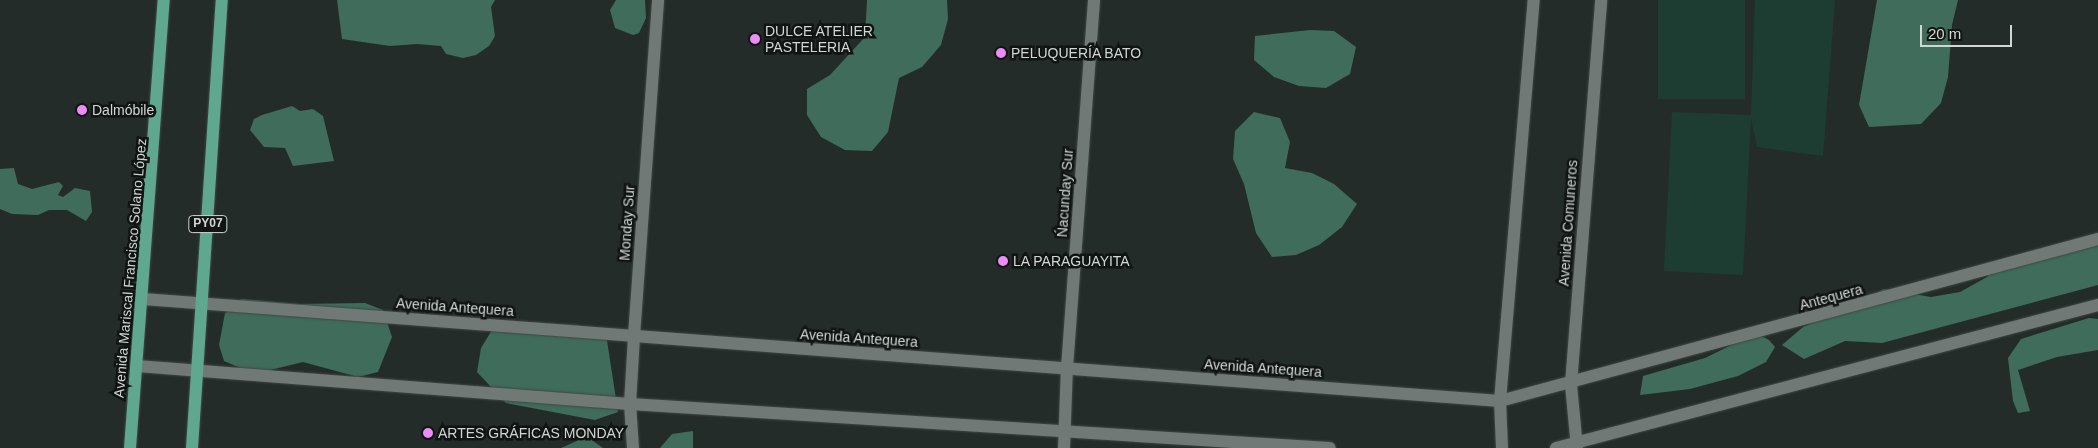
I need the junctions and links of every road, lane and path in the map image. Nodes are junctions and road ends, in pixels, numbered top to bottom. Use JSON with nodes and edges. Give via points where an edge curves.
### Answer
{"nodes":[{"id":1,"x":164,"y":0,"type":"edge"},
{"id":2,"x":222,"y":0,"type":"edge"},
{"id":3,"x":658,"y":0,"type":"edge"},
{"id":4,"x":1094,"y":0,"type":"edge"},
{"id":5,"x":1534,"y":0,"type":"edge"},
{"id":6,"x":1601,"y":0,"type":"edge"},
{"id":7,"x":2098,"y":239,"type":"edge"},
{"id":8,"x":143,"y":299,"type":"junction"},
{"id":9,"x":203,"y":303,"type":"junction"},
{"id":10,"x":2098,"y":305,"type":"edge"},
{"id":11,"x":634,"y":336,"type":"junction"},
{"id":12,"x":137,"y":366,"type":"junction"},
{"id":13,"x":1067,"y":368,"type":"junction"},
{"id":14,"x":198,"y":370,"type":"junction"},
{"id":15,"x":1571,"y":384,"type":"junction"},
{"id":16,"x":1500,"y":401,"type":"junction"},
{"id":17,"x":630,"y":404,"type":"junction"},
{"id":18,"x":1063,"y":430,"type":"junction"},
{"id":19,"x":1576,"y":446,"type":"edge"},
{"id":20,"x":130,"y":448,"type":"edge"},
{"id":21,"x":192,"y":448,"type":"edge"},
{"id":22,"x":633,"y":448,"type":"edge"},
{"id":23,"x":1064,"y":448,"type":"edge"},
{"id":24,"x":1330,"y":448,"type":"edge"},
{"id":25,"x":1502,"y":448,"type":"edge"},
{"id":26,"x":1556,"y":448,"type":"edge"}],
"edges":[{"from":1,"to":8,"type":"main road","name":"Avenida Mariscal Francisco Solano López"},
{"from":2,"to":9,"type":"main road","number":"PY07"},
{"from":3,"to":11,"type":"street","name":"Monday Sur"},
{"from":4,"to":13,"type":"street","name":"Ńacunday Sur"},
{"from":5,"to":16,"type":"street"},
{"from":6,"to":15,"type":"street","name":"Avenida Comuneros"},
{"from":7,"to":15,"type":"street","name":"Antequera"},
{"from":8,"to":9,"type":"street","name":"Avenida Antequera"},
{"from":8,"to":12,"type":"main road","name":"Avenida Mariscal Francisco Solano López"},
{"from":9,"to":11,"type":"street","name":"Avenida Antequera"},
{"from":9,"to":14,"type":"main road","number":"PY07"},
{"from":10,"to":19,"type":"street"},
{"from":11,"to":13,"type":"street","name":"Avenida Antequera"},
{"from":11,"to":17,"type":"street","name":"Monday Sur"},
{"from":12,"to":14,"type":"street"},
{"from":12,"to":20,"type":"main road","name":"Avenida Mariscal Francisco Solano López"},
{"from":13,"to":16,"type":"street","name":"Avenida Antequera"},
{"from":13,"to":18,"type":"street","name":"Ńacunday Sur"},
{"from":14,"to":17,"type":"street"},
{"from":14,"to":21,"type":"main road","number":"PY07"},
{"from":15,"to":16,"type":"street","name":"Avenida Antequera"},
{"from":15,"to":19,"type":"street","name":"Avenida Comuneros"},
{"from":16,"to":25,"type":"street"},
{"from":17,"to":18,"type":"street"},
{"from":17,"to":22,"type":"street","name":"Monday Sur"},
{"from":18,"to":23,"type":"street","name":"Ńacunday Sur"},
{"from":18,"to":24,"type":"street"},
{"from":19,"to":26,"type":"street"}]}
